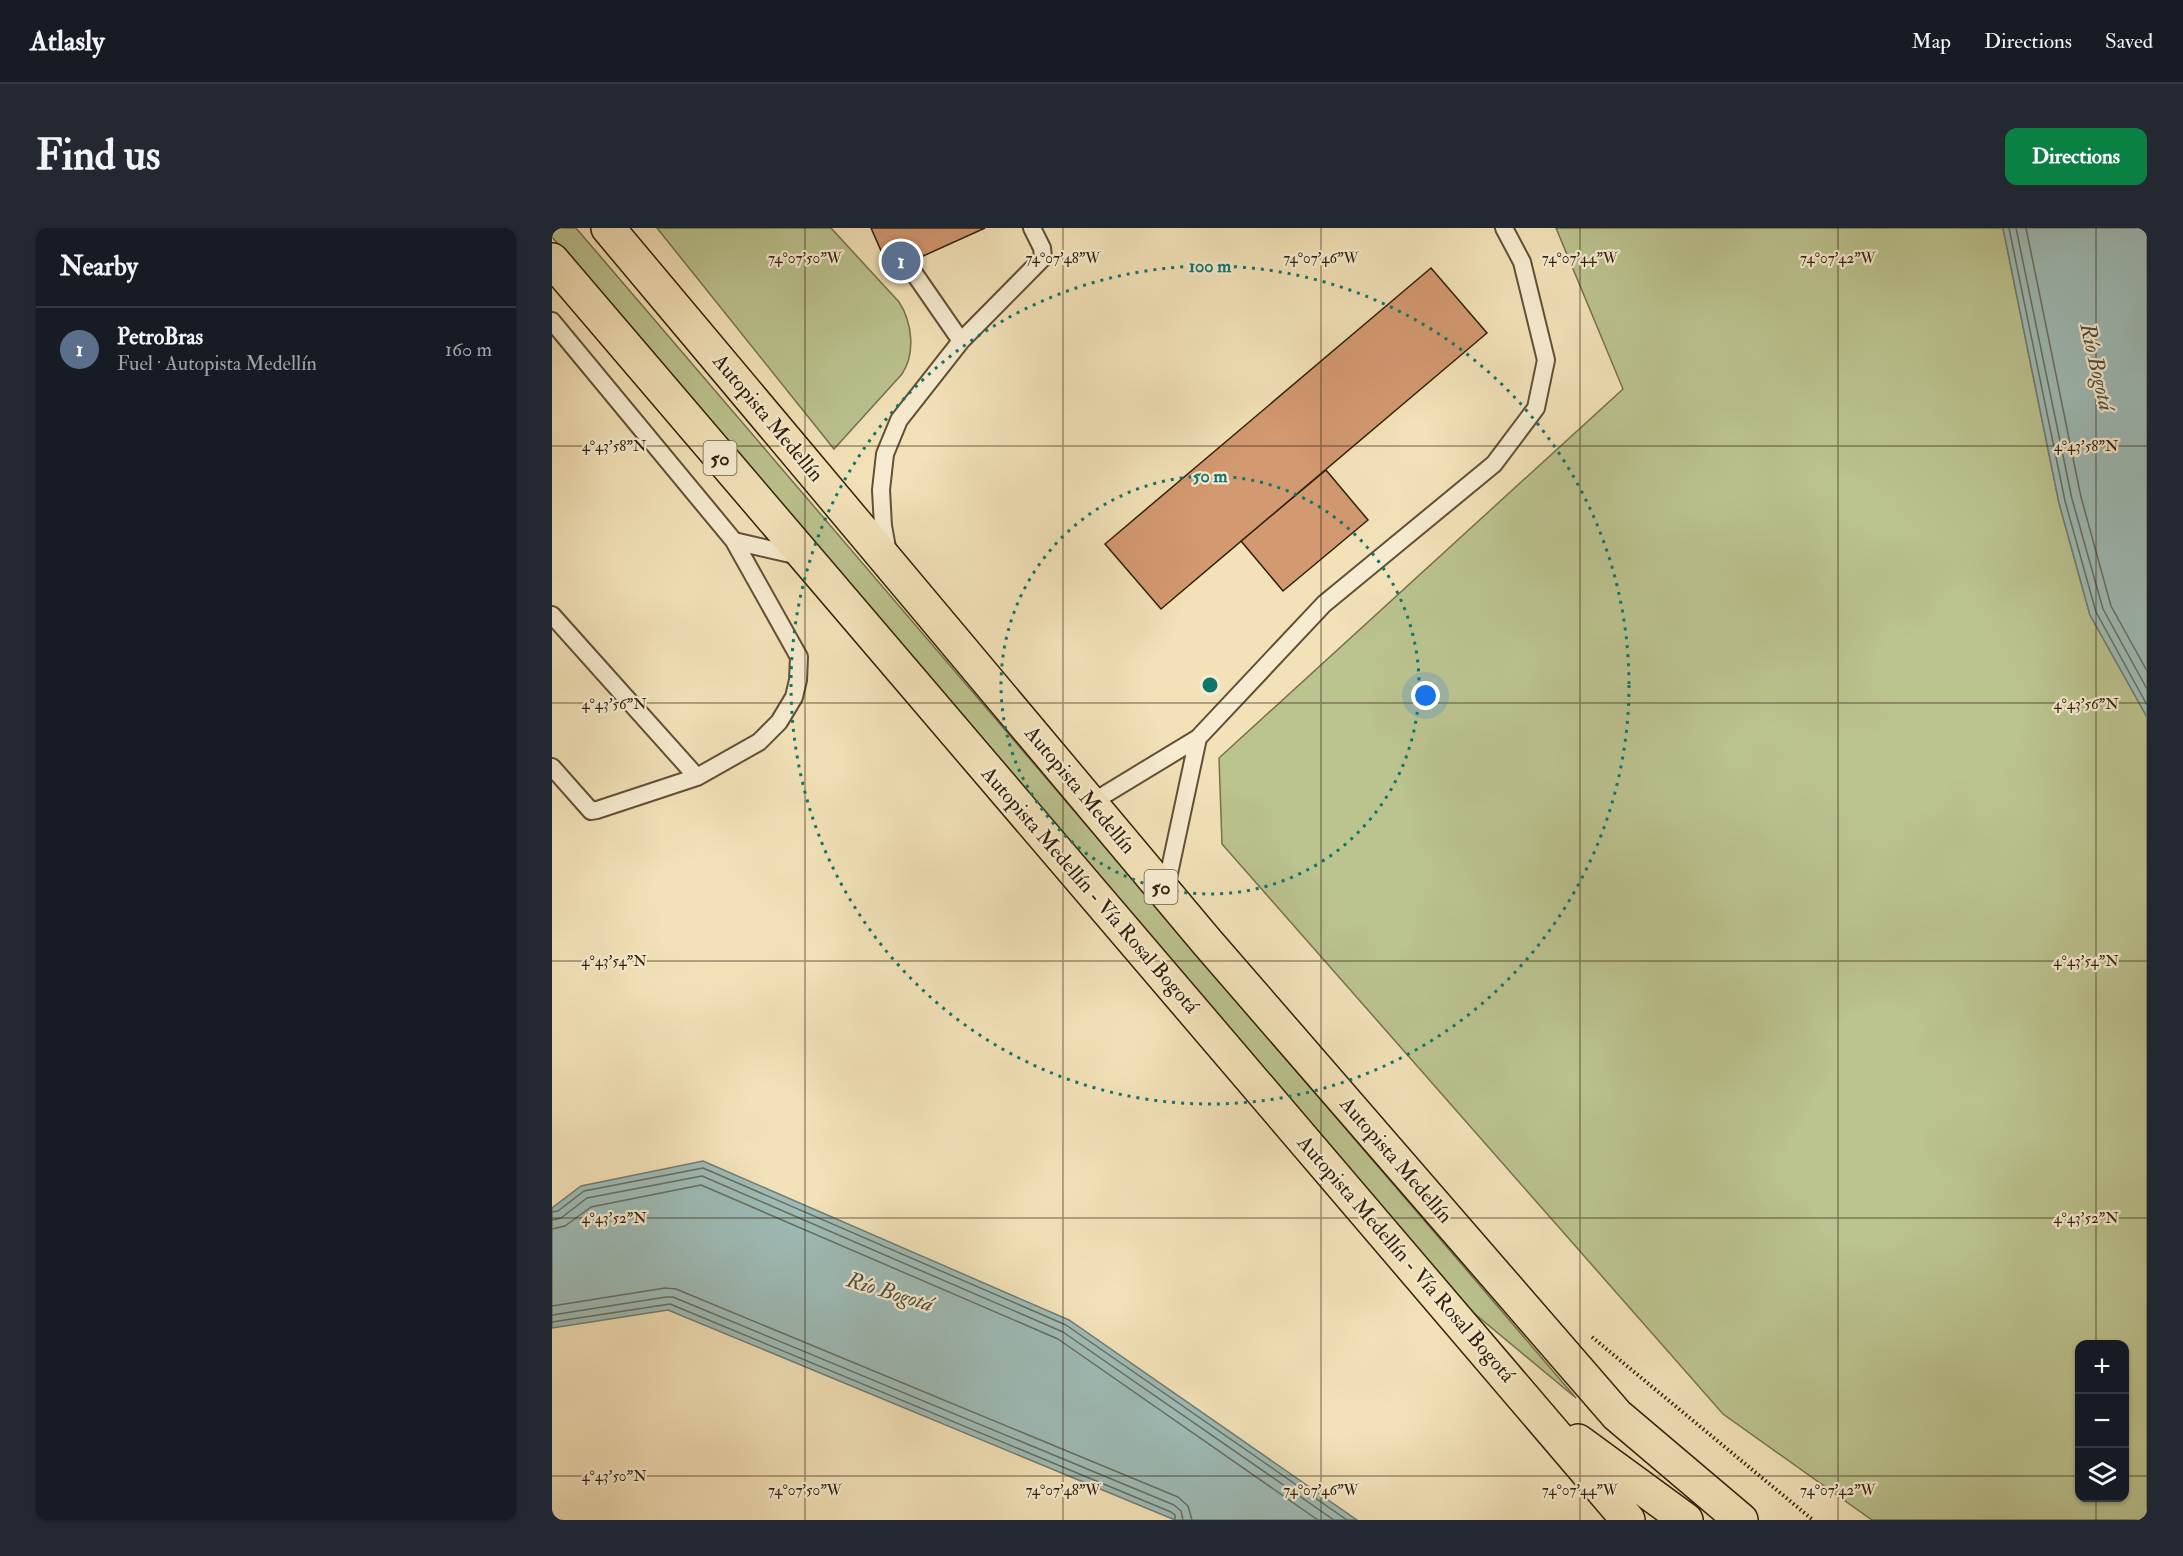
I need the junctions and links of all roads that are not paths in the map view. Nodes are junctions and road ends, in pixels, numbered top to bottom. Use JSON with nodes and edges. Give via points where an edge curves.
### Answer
{"nodes":[{"id":1,"x":608,"y":228,"type":"edge"},
{"id":2,"x":1032,"y":228,"type":"edge"},
{"id":3,"x":1504,"y":228,"type":"edge"},
{"id":4,"x":552,"y":260,"type":"edge"},
{"id":5,"x":908,"y":263,"type":"dead end"},
{"id":6,"x":552,"y":321,"type":"edge"},
{"id":7,"x":961,"y":341,"type":"junction"},
{"id":8,"x":734,"y":541,"type":"junction"},
{"id":9,"x":804,"y":558,"type":"junction"},
{"id":10,"x":889,"y":562,"type":"junction"},
{"id":11,"x":552,"y":615,"type":"edge"},
{"id":12,"x":1198,"y":738,"type":"junction"},
{"id":13,"x":552,"y":767,"type":"edge"},
{"id":14,"x":697,"y":777,"type":"junction"},
{"id":15,"x":1091,"y":803,"type":"junction"},
{"id":16,"x":1165,"y":892,"type":"junction"},
{"id":17,"x":1533,"y":1408,"type":"junction"},
{"id":18,"x":1628,"y":1520,"type":"edge"},
{"id":19,"x":1686,"y":1520,"type":"edge"},
{"id":20,"x":1742,"y":1520,"type":"edge"}],
"edges":[{"from":1,"to":10,"type":"highway","name":"Autopista Medellín","number":"50"},
{"from":2,"to":7,"type":"lane","via":[[1043,258]]},
{"from":3,"to":12,"type":"lane","via":[[1522,262],[1546,360],[1536,408],[1494,464],[1324,604]]},
{"from":4,"to":9,"type":"highway","name":"Autopista Medellín - Vía Rosal Bogotá","number":"50"},
{"from":5,"to":7,"type":"lane"},
{"from":6,"to":8,"type":"lane"},
{"from":7,"to":10,"type":"lane","via":[[899,420],[885,454],[881,490]]},
{"from":8,"to":9,"type":"lane"},
{"from":8,"to":14,"type":"lane","via":[[799,657],[798,680],[794,697],[779,722],[759,742]]},
{"from":9,"to":17,"type":"highway","name":"Autopista Medellín - Vía Rosal Bogotá","number":"50"},
{"from":10,"to":15,"type":"highway","name":"Autopista Medellín","number":"50"},
{"from":11,"to":14,"type":"lane"},
{"from":12,"to":15,"type":"lane"},
{"from":12,"to":16,"type":"lane"},
{"from":13,"to":14,"type":"lane","via":[[591,811]]},
{"from":15,"to":16,"type":"highway","name":"Autopista Medellín","number":"50"},
{"from":16,"to":20,"type":"highway","name":"Autopista Medellín","number":"50","via":[[1617,1415]]},
{"from":17,"to":18,"type":"highway","name":"Autopista Medellín - Vía Rosal Bogotá","number":"50"},
{"from":17,"to":19,"type":"highway"}]}
